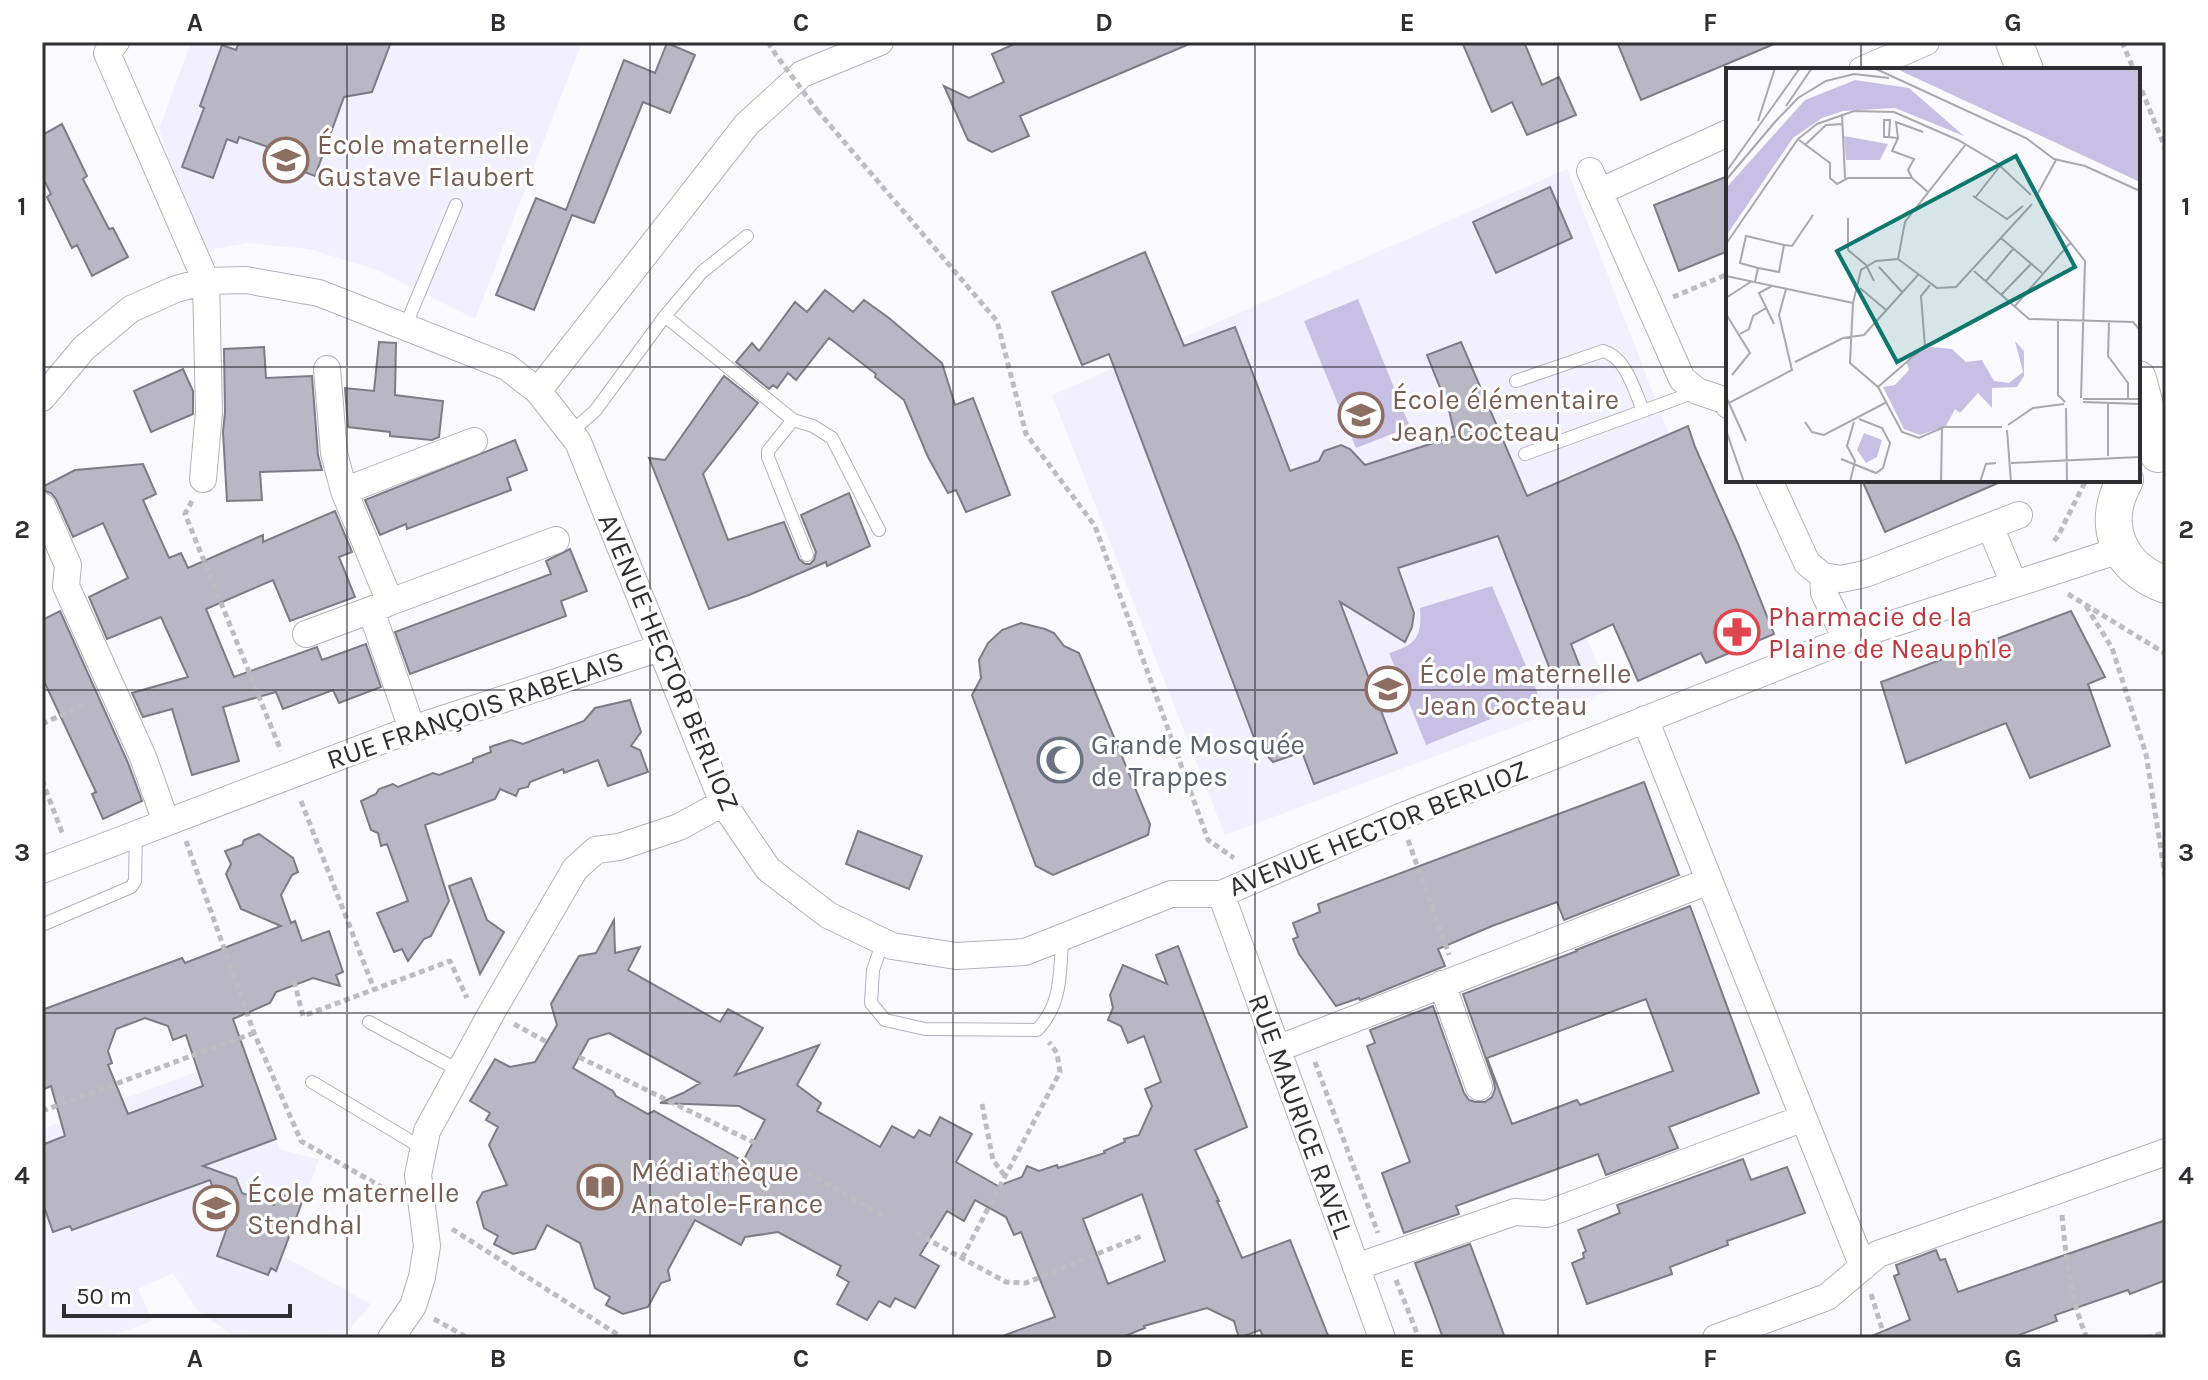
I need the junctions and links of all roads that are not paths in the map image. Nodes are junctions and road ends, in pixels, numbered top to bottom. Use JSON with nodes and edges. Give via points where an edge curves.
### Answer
{"nodes":[{"id":1,"x":116,"y":42,"type":"edge"},
{"id":2,"x":880,"y":42,"type":"edge"},
{"id":3,"x":1926,"y":42,"type":"edge"},
{"id":4,"x":2014,"y":42,"type":"edge"},
{"id":5,"x":1867,"y":68,"type":"edge"},
{"id":6,"x":2024,"y":68,"type":"edge"},
{"id":7,"x":1726,"y":134,"type":"edge"},
{"id":8,"x":456,"y":205,"type":"dead end"},
{"id":9,"x":747,"y":236,"type":"dead end"},
{"id":10,"x":206,"y":281,"type":"junction"},
{"id":11,"x":665,"y":316,"type":"junction"},
{"id":12,"x":405,"y":327,"type":"junction"},
{"id":13,"x":327,"y":369,"type":"dead end"},
{"id":14,"x":1516,"y":381,"type":"dead end"},
{"id":15,"x":2140,"y":389,"type":"edge"},
{"id":16,"x":538,"y":391,"type":"junction"},
{"id":17,"x":1697,"y":391,"type":"junction"},
{"id":18,"x":42,"y":398,"type":"edge"},
{"id":19,"x":1726,"y":402,"type":"edge"},
{"id":20,"x":1643,"y":410,"type":"junction"},
{"id":21,"x":793,"y":420,"type":"junction"},
{"id":22,"x":571,"y":432,"type":"junction"},
{"id":23,"x":474,"y":441,"type":"dead end"},
{"id":24,"x":1525,"y":454,"type":"dead end"},
{"id":25,"x":2154,"y":457,"type":"edge"},
{"id":26,"x":203,"y":479,"type":"road end"},
{"id":27,"x":1770,"y":482,"type":"edge"},
{"id":28,"x":2124,"y":482,"type":"edge"},
{"id":29,"x":344,"y":491,"type":"junction"},
{"id":30,"x":42,"y":506,"type":"edge"},
{"id":31,"x":2019,"y":515,"type":"dead end"},
{"id":32,"x":1990,"y":526,"type":"junction"},
{"id":33,"x":879,"y":530,"type":"dead end"},
{"id":34,"x":556,"y":540,"type":"dead end"},
{"id":35,"x":2120,"y":550,"type":"junction"},
{"id":36,"x":807,"y":555,"type":"dead end"},
{"id":37,"x":1823,"y":576,"type":"junction"},
{"id":38,"x":2014,"y":584,"type":"junction"},
{"id":39,"x":2166,"y":585,"type":"edge"},
{"id":40,"x":380,"y":606,"type":"junction"},
{"id":41,"x":306,"y":634,"type":"dead end"},
{"id":42,"x":1846,"y":639,"type":"junction"},
{"id":43,"x":660,"y":648,"type":"junction"},
{"id":44,"x":1645,"y":719,"type":"junction"},
{"id":45,"x":412,"y":729,"type":"junction"},
{"id":46,"x":723,"y":803,"type":"junction"},
{"id":47,"x":172,"y":820,"type":"junction"},
{"id":48,"x":136,"y":833,"type":"junction"},
{"id":49,"x":42,"y":870,"type":"edge"},
{"id":50,"x":1709,"y":881,"type":"junction"},
{"id":51,"x":1221,"y":894,"type":"junction"},
{"id":52,"x":42,"y":925,"type":"edge"},
{"id":53,"x":1062,"y":937,"type":"junction"},
{"id":54,"x":883,"y":941,"type":"junction"},
{"id":55,"x":1450,"y":982,"type":"junction"},
{"id":56,"x":369,"y":1022,"type":"dead end"},
{"id":57,"x":1277,"y":1049,"type":"junction"},
{"id":58,"x":460,"y":1071,"type":"junction"},
{"id":59,"x":312,"y":1082,"type":"dead end"},
{"id":60,"x":1479,"y":1087,"type":"dead end"},
{"id":61,"x":1796,"y":1121,"type":"dead end"},
{"id":62,"x":424,"y":1149,"type":"junction"},
{"id":63,"x":2166,"y":1152,"type":"edge"},
{"id":64,"x":1356,"y":1267,"type":"junction"},
{"id":65,"x":1863,"y":1267,"type":"junction"},
{"id":66,"x":391,"y":1338,"type":"edge"},
{"id":67,"x":1382,"y":1338,"type":"edge"},
{"id":68,"x":1716,"y":1338,"type":"edge"}],
"edges":[{"from":1,"to":10,"type":"street","via":[[107,53]]},
{"from":2,"to":16,"type":"street","via":[[802,74],[747,124]]},
{"from":3,"to":5,"type":"street"},
{"from":4,"to":6,"type":"street"},
{"from":7,"to":17,"type":"street","via":[[1594,182],[1682,379]]},
{"from":8,"to":12,"type":"lane"},
{"from":9,"to":11,"type":"lane","via":[[702,272]]},
{"from":10,"to":12,"type":"street","name":"AVENUE HECTOR BERLIOZ","via":[[246,280],[319,293]]},
{"from":10,"to":18,"type":"street","name":"AVENUE HECTOR BERLIOZ","via":[[131,309],[84,348]]},
{"from":10,"to":26,"type":"street","via":[[209,412]]},
{"from":11,"to":21,"type":"lane"},
{"from":11,"to":22,"type":"lane","via":[[595,411]]},
{"from":12,"to":16,"type":"street","name":"AVENUE HECTOR BERLIOZ","via":[[507,367]]},
{"from":13,"to":29,"type":"street","via":[[334,453]]},
{"from":14,"to":20,"type":"lane","via":[[1603,351],[1619,359]]},
{"from":15,"to":25,"type":"street"},
{"from":16,"to":22,"type":"street","name":"AVENUE HECTOR BERLIOZ"},
{"from":17,"to":19,"type":"street"},
{"from":17,"to":20,"type":"lane"},
{"from":20,"to":24,"type":"lane"},
{"from":21,"to":33,"type":"lane","via":[[832,438]]},
{"from":21,"to":36,"type":"lane","via":[[768,457]]},
{"from":22,"to":43,"type":"street","name":"AVENUE HECTOR BERLIOZ"},
{"from":23,"to":29,"type":"street"},
{"from":27,"to":37,"type":"street","via":[[1807,563]]},
{"from":28,"to":35,"type":"street","via":[[2113,512]]},
{"from":29,"to":40,"type":"street"},
{"from":30,"to":47,"type":"street","via":[[68,565],[66,586]]},
{"from":31,"to":32,"type":"street"},
{"from":32,"to":37,"type":"street","via":[[1865,574]]},
{"from":32,"to":38,"type":"street"},
{"from":34,"to":40,"type":"street"},
{"from":35,"to":38,"type":"street","name":"AVENUE HECTOR BERLIOZ"},
{"from":35,"to":39,"type":"street","via":[[2150,580]]},
{"from":37,"to":42,"type":"street","via":[[1824,593]]},
{"from":38,"to":42,"type":"street","name":"AVENUE HECTOR BERLIOZ"},
{"from":40,"to":41,"type":"street"},
{"from":40,"to":45,"type":"street"},
{"from":42,"to":44,"type":"street","name":"AVENUE HECTOR BERLIOZ"},
{"from":43,"to":45,"type":"street","name":"RUE FRANÇOIS RABELAIS"},
{"from":43,"to":46,"type":"street","name":"AVENUE HECTOR BERLIOZ"},
{"from":44,"to":50,"type":"street"},
{"from":44,"to":51,"type":"street","name":"AVENUE HECTOR BERLIOZ"},
{"from":45,"to":47,"type":"street","name":"RUE FRANÇOIS RABELAIS"},
{"from":46,"to":54,"type":"street","name":"AVENUE HECTOR BERLIOZ","via":[[768,869],[828,915]]},
{"from":46,"to":58,"type":"street","via":[[679,827],[596,850],[575,869]]},
{"from":47,"to":48,"type":"street","name":"RUE FRANÇOIS RABELAIS"},
{"from":48,"to":49,"type":"street","name":"RUE FRANÇOIS RABELAIS"},
{"from":48,"to":52,"type":"lane","via":[[131,887]]},
{"from":50,"to":55,"type":"street"},
{"from":50,"to":65,"type":"street"},
{"from":51,"to":53,"type":"street","name":"AVENUE HECTOR BERLIOZ","via":[[1171,894]]},
{"from":51,"to":57,"type":"street","name":"RUE MAURICE RAVEL"},
{"from":53,"to":54,"type":"street","name":"AVENUE HECTOR BERLIOZ","via":[[1025,952],[956,956]]},
{"from":53,"to":54,"type":"lane","via":[[1059,993],[1048,1020],[1037,1030],[925,1029],[885,1020],[871,1003],[873,970]]},
{"from":55,"to":57,"type":"street"},
{"from":55,"to":60,"type":"street"},
{"from":56,"to":58,"type":"lane"},
{"from":57,"to":64,"type":"street","name":"RUE MAURICE RAVEL"},
{"from":58,"to":62,"type":"street","via":[[427,1131]]},
{"from":59,"to":62,"type":"lane"},
{"from":61,"to":64,"type":"street","via":[[1547,1214],[1515,1212]]},
{"from":62,"to":66,"type":"street","via":[[418,1175],[427,1246],[422,1277],[413,1306]]},
{"from":63,"to":65,"type":"street","via":[[1878,1254]]},
{"from":64,"to":67,"type":"street","name":"RUE MAURICE RAVEL"},
{"from":65,"to":68,"type":"street","via":[[1827,1297]]}]}
